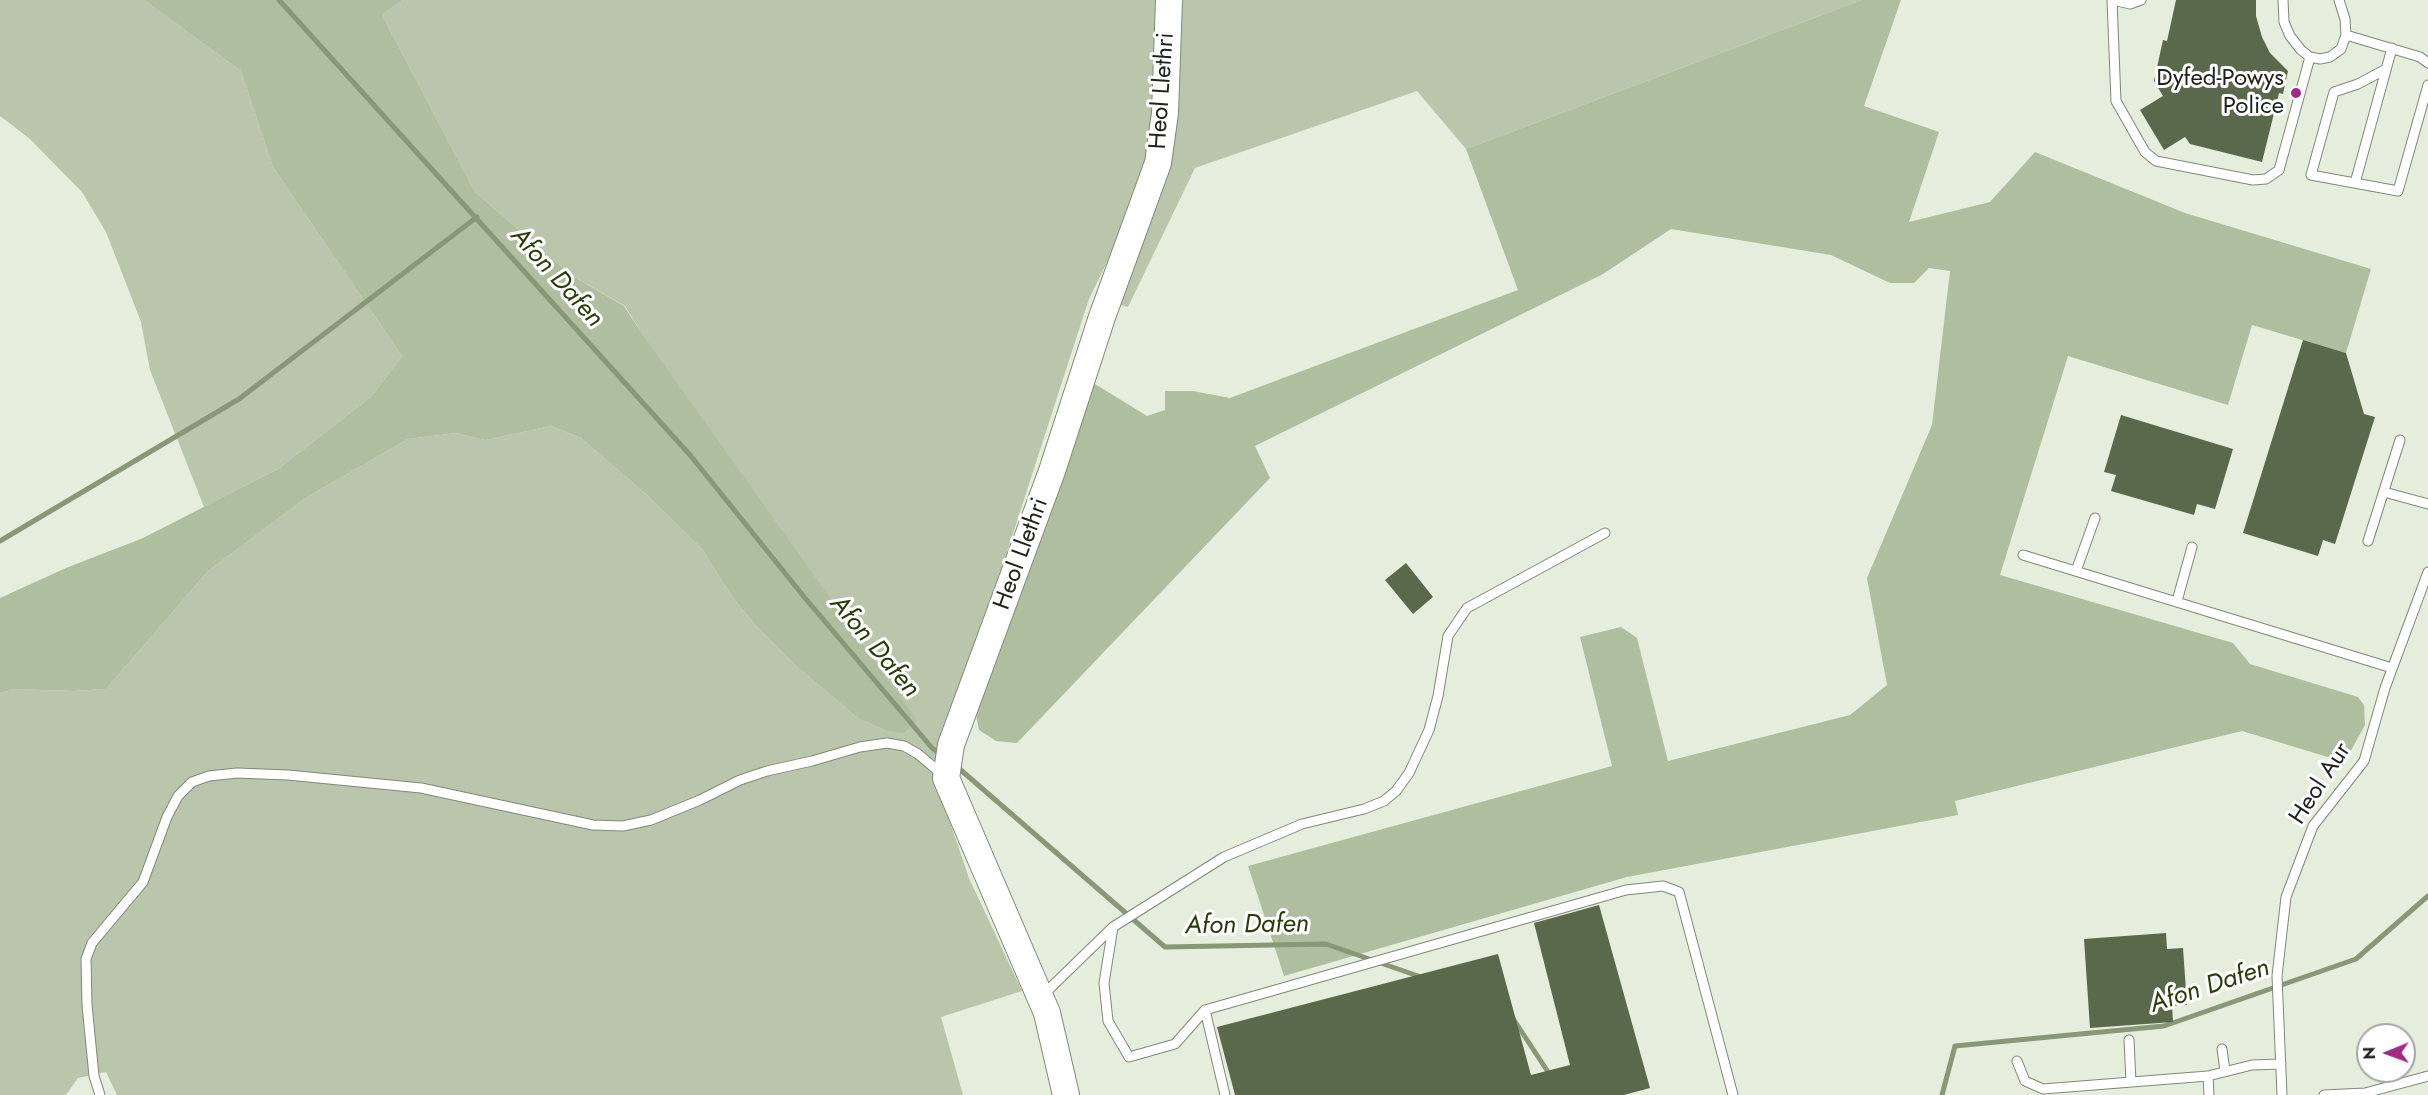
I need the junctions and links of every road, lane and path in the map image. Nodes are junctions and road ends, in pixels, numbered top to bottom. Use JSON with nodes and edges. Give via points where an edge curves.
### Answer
{"nodes":[{"id":1,"x":1169,"y":0,"type":"edge"},
{"id":2,"x":2112,"y":0,"type":"edge"},
{"id":3,"x":2141,"y":0,"type":"edge"},
{"id":4,"x":2283,"y":0,"type":"edge"},
{"id":5,"x":2339,"y":0,"type":"edge"},
{"id":6,"x":2346,"y":35,"type":"junction"},
{"id":7,"x":2392,"y":48,"type":"junction"},
{"id":8,"x":2310,"y":57,"type":"junction"},
{"id":9,"x":2428,"y":63,"type":"edge"},
{"id":10,"x":2386,"y":69,"type":"junction"},
{"id":11,"x":2428,"y":85,"type":"edge"},
{"id":12,"x":2355,"y":183,"type":"junction"},
{"id":13,"x":2400,"y":440,"type":"dead end"},
{"id":14,"x":2384,"y":492,"type":"junction"},
{"id":15,"x":2428,"y":504,"type":"edge"},
{"id":16,"x":2095,"y":518,"type":"dead end"},
{"id":17,"x":1605,"y":533,"type":"dead end"},
{"id":18,"x":2368,"y":541,"type":"dead end"},
{"id":19,"x":2192,"y":547,"type":"dead end"},
{"id":20,"x":2023,"y":555,"type":"dead end"},
{"id":21,"x":2076,"y":571,"type":"junction"},
{"id":22,"x":2428,"y":572,"type":"edge"},
{"id":23,"x":2177,"y":601,"type":"junction"},
{"id":24,"x":2392,"y":668,"type":"junction"},
{"id":25,"x":946,"y":778,"type":"junction"},
{"id":26,"x":1113,"y":927,"type":"junction"},
{"id":27,"x":1040,"y":998,"type":"junction"},
{"id":28,"x":1205,"y":1010,"type":"junction"},
{"id":29,"x":2129,"y":1040,"type":"dead end"},
{"id":30,"x":2222,"y":1049,"type":"dead end"},
{"id":31,"x":2017,"y":1061,"type":"dead end"},
{"id":32,"x":2281,"y":1064,"type":"junction"},
{"id":33,"x":2225,"y":1071,"type":"junction"},
{"id":34,"x":2208,"y":1076,"type":"junction"},
{"id":35,"x":2428,"y":1076,"type":"edge"},
{"id":36,"x":2131,"y":1082,"type":"junction"},
{"id":37,"x":2120,"y":1083,"type":"junction"},
{"id":38,"x":100,"y":1095,"type":"edge"},
{"id":39,"x":1066,"y":1095,"type":"edge"},
{"id":40,"x":1225,"y":1095,"type":"edge"},
{"id":41,"x":1733,"y":1095,"type":"edge"},
{"id":42,"x":2120,"y":1095,"type":"edge"},
{"id":43,"x":2210,"y":1095,"type":"edge"},
{"id":44,"x":2282,"y":1095,"type":"edge"},
{"id":45,"x":2324,"y":1095,"type":"edge"}],
"edges":[{"from":1,"to":25,"type":"street","name":"Heol Llethri","via":[[1165,113],[1158,164],[1052,471],[951,745]]},
{"from":2,"to":3,"type":"lane","via":[[2130,4]]},
{"from":2,"to":8,"type":"lane","via":[[2116,101],[2145,152],[2156,160],[2253,180],[2266,179],[2279,170]]},
{"from":4,"to":8,"type":"lane","via":[[2284,22],[2290,36]]},
{"from":5,"to":6,"type":"lane"},
{"from":6,"to":7,"type":"lane"},
{"from":6,"to":8,"type":"lane","via":[[2341,49],[2330,57]]},
{"from":7,"to":9,"type":"lane"},
{"from":7,"to":10,"type":"lane"},
{"from":10,"to":12,"type":"lane"},
{"from":10,"to":12,"type":"lane","via":[[2334,92],[2311,175]]},
{"from":11,"to":12,"type":"lane","via":[[2398,191]]},
{"from":13,"to":14,"type":"lane"},
{"from":14,"to":15,"type":"lane"},
{"from":14,"to":18,"type":"lane"},
{"from":16,"to":21,"type":"lane"},
{"from":17,"to":26,"type":"lane","via":[[1467,608],[1448,636],[1429,730],[1409,773],[1384,801],[1302,824],[1224,857]]},
{"from":19,"to":23,"type":"lane"},
{"from":20,"to":21,"type":"lane"},
{"from":21,"to":23,"type":"lane"},
{"from":22,"to":24,"type":"lane","name":"Heol Aur"},
{"from":23,"to":24,"type":"lane"},
{"from":24,"to":32,"type":"lane","name":"Heol Aur","via":[[2364,761],[2313,826],[2286,897],[2277,976]]},
{"from":25,"to":27,"type":"street"},
{"from":25,"to":38,"type":"lane","via":[[904,746],[887,743],[860,747],[740,780],[651,820],[623,826],[593,825],[421,788],[237,773],[192,782],[178,796],[167,817],[143,882],[92,943],[86,959],[94,1076]]},
{"from":26,"to":27,"type":"lane"},
{"from":26,"to":28,"type":"lane","via":[[1104,983],[1108,1021],[1129,1057],[1175,1044]]},
{"from":27,"to":39,"type":"street","via":[[1047,1012]]},
{"from":28,"to":40,"type":"lane"},
{"from":28,"to":41,"type":"lane","via":[[1626,890],[1663,886],[1679,892]]},
{"from":29,"to":36,"type":"lane"},
{"from":30,"to":33,"type":"lane"},
{"from":31,"to":37,"type":"lane","via":[[2025,1081],[2043,1089]]},
{"from":32,"to":33,"type":"lane"},
{"from":32,"to":44,"type":"lane","name":"Heol Aur"},
{"from":33,"to":34,"type":"lane"},
{"from":34,"to":36,"type":"lane"},
{"from":34,"to":43,"type":"lane"},
{"from":35,"to":45,"type":"lane","via":[[2366,1093]]},
{"from":36,"to":37,"type":"lane"},
{"from":37,"to":42,"type":"lane"}]}
